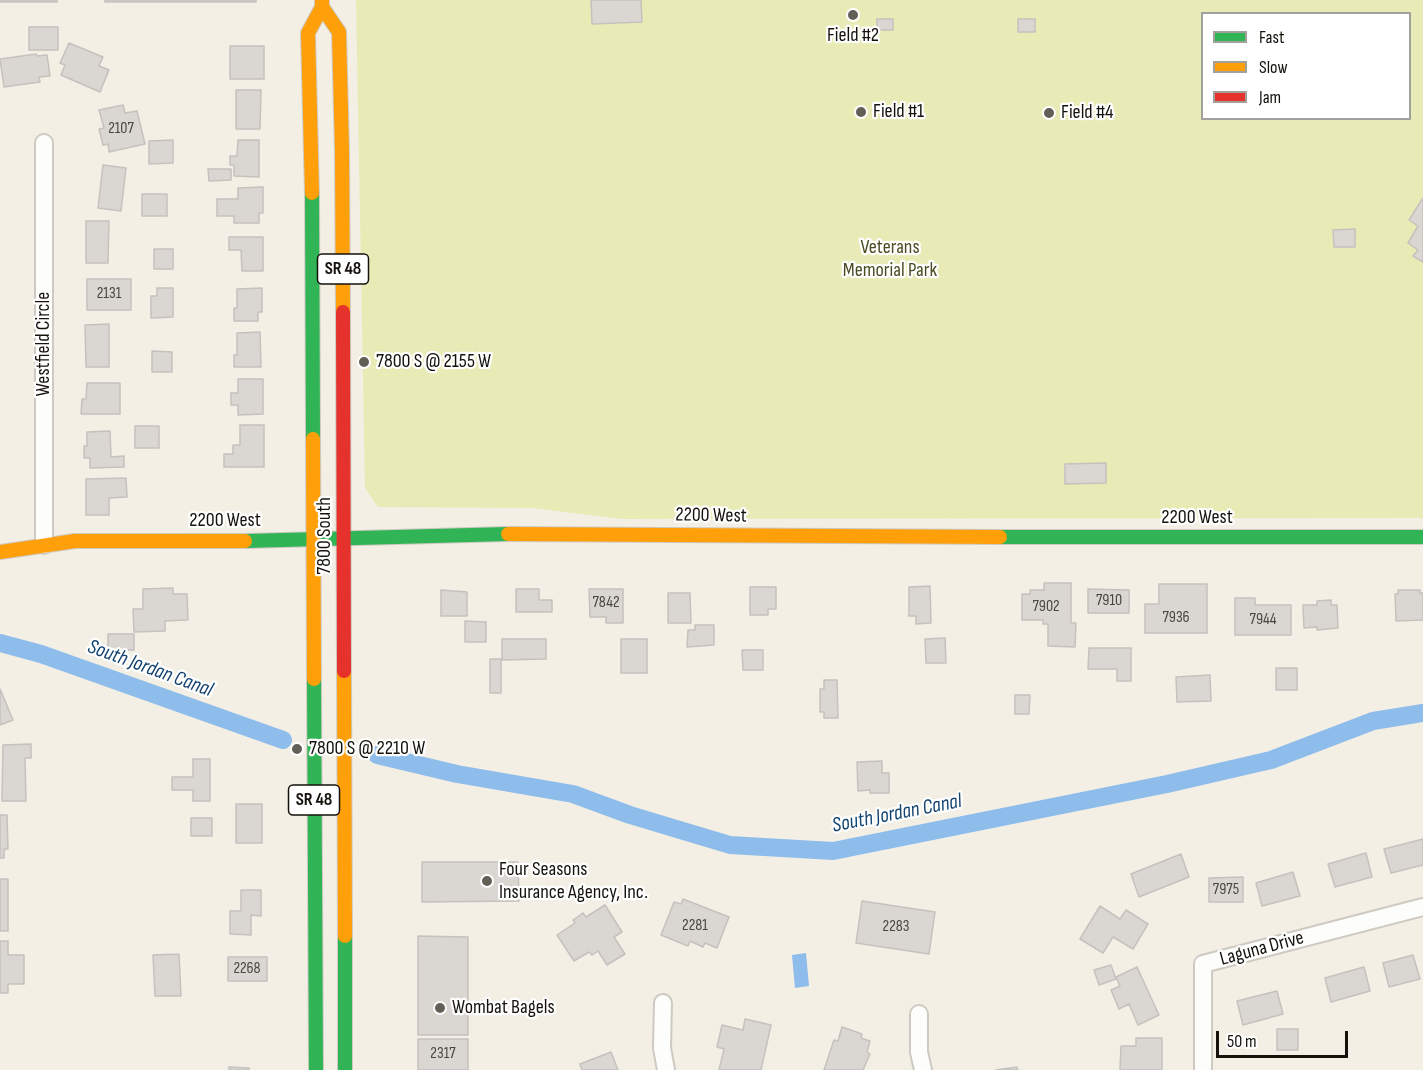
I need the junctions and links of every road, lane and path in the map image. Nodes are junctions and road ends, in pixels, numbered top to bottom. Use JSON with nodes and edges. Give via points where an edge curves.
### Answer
{"nodes":[{"id":1,"x":322,"y":3,"type":"edge"},
{"id":2,"x":44,"y":143,"type":"dead end"},
{"id":3,"x":344,"y":537,"type":"junction"},
{"id":4,"x":1423,"y":537,"type":"edge"},
{"id":5,"x":314,"y":539,"type":"junction"},
{"id":6,"x":44,"y":544,"type":"junction"},
{"id":7,"x":0,"y":552,"type":"edge"},
{"id":8,"x":1423,"y":907,"type":"edge"},
{"id":9,"x":663,"y":1003,"type":"dead end"},
{"id":10,"x":919,"y":1014,"type":"dead end"},
{"id":11,"x":316,"y":1070,"type":"edge"},
{"id":12,"x":345,"y":1070,"type":"edge"},
{"id":13,"x":666,"y":1070,"type":"edge"},
{"id":14,"x":923,"y":1070,"type":"edge"},
{"id":15,"x":1203,"y":1070,"type":"edge"}],
"edges":[{"from":1,"to":3,"type":"main road","name":"7800 South","number":"SR 48","via":[[339,32]]},
{"from":1,"to":5,"type":"main road","name":"7800 South","number":"SR 48","via":[[308,33]]},
{"from":2,"to":6,"type":"street","name":"Westfield Circle"},
{"from":3,"to":4,"type":"main road","name":"2200 West","via":[[541,533]]},
{"from":3,"to":5,"type":"main road","name":"2200 West"},
{"from":3,"to":12,"type":"main road","name":"7800 South","number":"SR 48"},
{"from":5,"to":6,"type":"main road","name":"2200 West","via":[[97,540]]},
{"from":5,"to":11,"type":"main road","name":"7800 South","number":"SR 48"},
{"from":6,"to":7,"type":"main road","name":"2200 West"},
{"from":8,"to":15,"type":"street","name":"Laguna Drive","via":[[1203,964]]},
{"from":9,"to":13,"type":"street"},
{"from":10,"to":14,"type":"street"}]}
